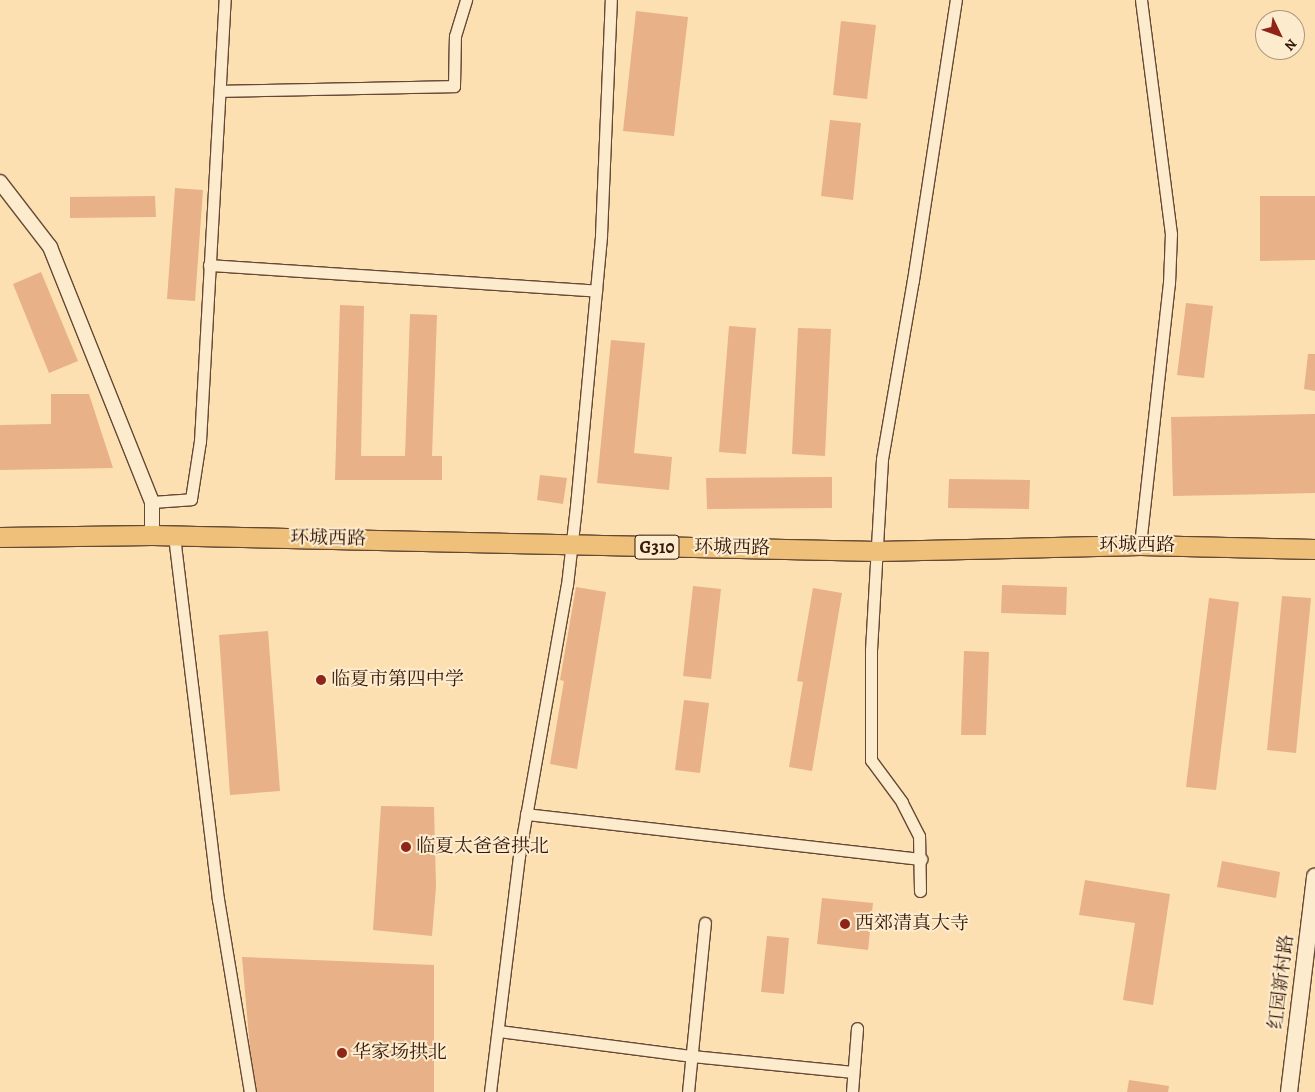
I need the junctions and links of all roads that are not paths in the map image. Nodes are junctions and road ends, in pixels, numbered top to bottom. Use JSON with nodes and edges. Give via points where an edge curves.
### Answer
{"nodes":[{"id":1,"x":225,"y":0,"type":"edge"},
{"id":2,"x":466,"y":0,"type":"edge"},
{"id":3,"x":611,"y":0,"type":"edge"},
{"id":4,"x":956,"y":0,"type":"edge"},
{"id":5,"x":1141,"y":0,"type":"edge"},
{"id":6,"x":220,"y":91,"type":"junction"},
{"id":7,"x":0,"y":182,"type":"edge"},
{"id":8,"x":209,"y":265,"type":"junction"},
{"id":9,"x":596,"y":291,"type":"junction"},
{"id":10,"x":152,"y":502,"type":"junction"},
{"id":11,"x":152,"y":535,"type":"junction"},
{"id":12,"x":174,"y":536,"type":"junction"},
{"id":13,"x":0,"y":537,"type":"edge"},
{"id":14,"x":570,"y":545,"type":"junction"},
{"id":15,"x":1140,"y":545,"type":"junction"},
{"id":16,"x":1315,"y":549,"type":"edge"},
{"id":17,"x":877,"y":551,"type":"junction"},
{"id":18,"x":526,"y":814,"type":"junction"},
{"id":19,"x":921,"y":859,"type":"junction"},
{"id":20,"x":1315,"y":877,"type":"edge"},
{"id":21,"x":920,"y":891,"type":"dead end"},
{"id":22,"x":705,"y":923,"type":"dead end"},
{"id":23,"x":857,"y":1028,"type":"dead end"},
{"id":24,"x":499,"y":1031,"type":"junction"},
{"id":25,"x":692,"y":1056,"type":"junction"},
{"id":26,"x":853,"y":1072,"type":"junction"},
{"id":27,"x":250,"y":1092,"type":"edge"},
{"id":28,"x":490,"y":1092,"type":"edge"},
{"id":29,"x":688,"y":1092,"type":"edge"},
{"id":30,"x":852,"y":1092,"type":"edge"},
{"id":31,"x":1289,"y":1092,"type":"edge"}],
"edges":[{"from":1,"to":6,"type":"street"},
{"from":2,"to":6,"type":"street","via":[[455,36],[454,86]]},
{"from":3,"to":9,"type":"street"},
{"from":4,"to":17,"type":"street","via":[[914,280],[882,459]]},
{"from":5,"to":15,"type":"street","via":[[1171,234],[1169,283]]},
{"from":6,"to":8,"type":"street"},
{"from":7,"to":10,"type":"street","via":[[50,247]]},
{"from":8,"to":9,"type":"street"},
{"from":8,"to":10,"type":"street","via":[[200,441],[191,499]]},
{"from":9,"to":14,"type":"street"},
{"from":10,"to":11,"type":"street"},
{"from":11,"to":12,"type":"highway","name":"环城西路","number":"G310"},
{"from":11,"to":13,"type":"highway","name":"环城西路","number":"G310"},
{"from":12,"to":14,"type":"highway","name":"环城西路","number":"G310"},
{"from":12,"to":27,"type":"street","via":[[218,899]]},
{"from":14,"to":17,"type":"highway","name":"环城西路","number":"G310"},
{"from":14,"to":18,"type":"street","via":[[567,585]]},
{"from":15,"to":16,"type":"highway","name":"环城西路","number":"G310"},
{"from":15,"to":17,"type":"highway","name":"环城西路","number":"G310"},
{"from":17,"to":19,"type":"street","via":[[871,650],[871,760],[902,802],[919,836]]},
{"from":18,"to":19,"type":"street"},
{"from":18,"to":24,"type":"street"},
{"from":19,"to":21,"type":"street"},
{"from":20,"to":31,"type":"main road","name":"红园新村路"},
{"from":22,"to":25,"type":"street"},
{"from":23,"to":26,"type":"street"},
{"from":24,"to":25,"type":"street"},
{"from":24,"to":28,"type":"street"},
{"from":25,"to":26,"type":"street"},
{"from":25,"to":29,"type":"street"},
{"from":26,"to":30,"type":"street"}]}
